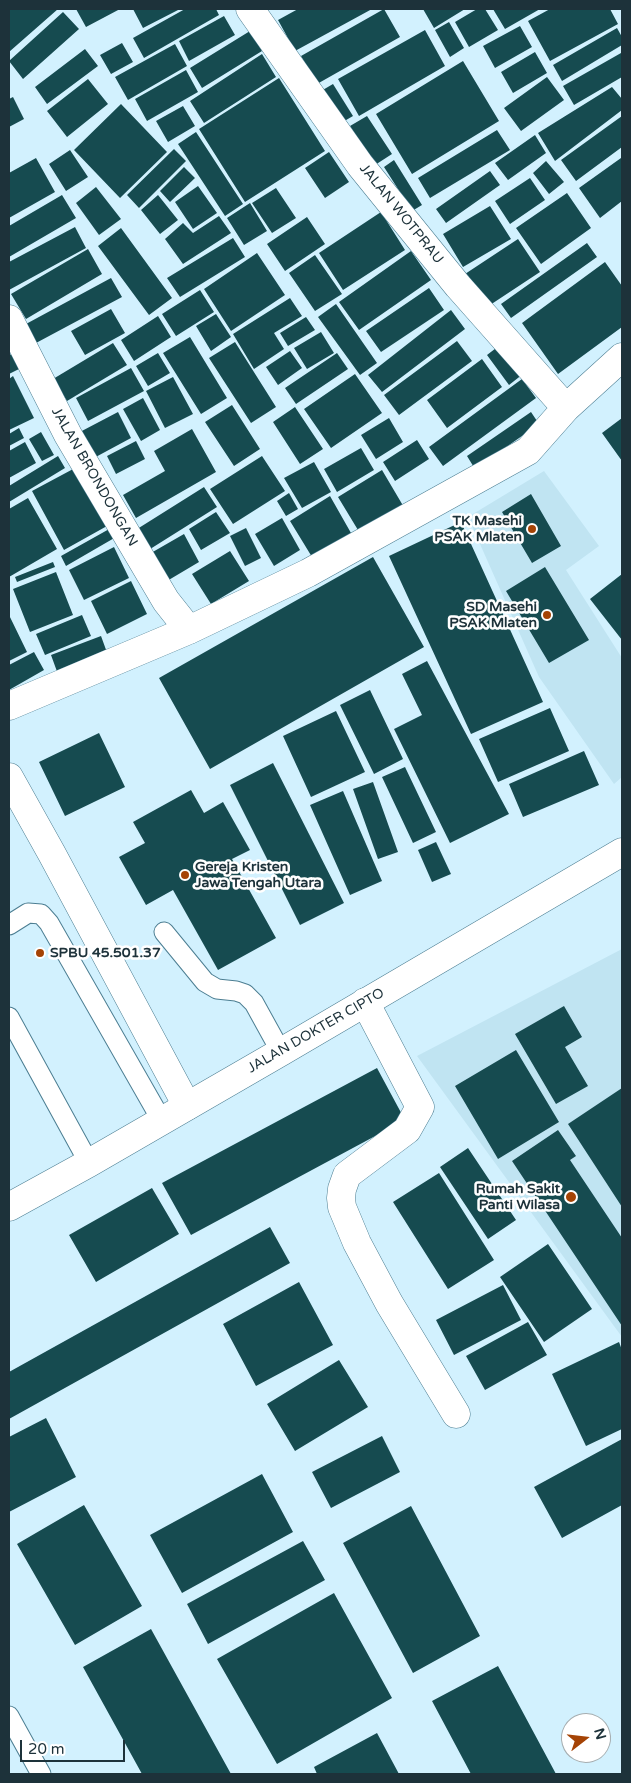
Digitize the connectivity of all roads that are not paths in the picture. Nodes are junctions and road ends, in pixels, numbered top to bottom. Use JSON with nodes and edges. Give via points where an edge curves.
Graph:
{"nodes":[{"id":1,"x":250,"y":9,"type":"edge"},
{"id":2,"x":9,"y":319,"type":"edge"},
{"id":3,"x":622,"y":357,"type":"edge"},
{"id":4,"x":566,"y":408,"type":"junction"},
{"id":5,"x":189,"y":630,"type":"junction"},
{"id":6,"x":9,"y":706,"type":"edge"},
{"id":7,"x":9,"y":777,"type":"edge"},
{"id":8,"x":622,"y":852,"type":"edge"},
{"id":9,"x":9,"y":925,"type":"edge"},
{"id":10,"x":164,"y":932,"type":"dead end"},
{"id":11,"x":365,"y":1002,"type":"junction"},
{"id":12,"x":9,"y":1017,"type":"edge"},
{"id":13,"x":281,"y":1052,"type":"junction"},
{"id":14,"x":187,"y":1106,"type":"junction"},
{"id":15,"x":162,"y":1121,"type":"junction"},
{"id":16,"x":89,"y":1163,"type":"junction"},
{"id":17,"x":9,"y":1207,"type":"edge"},
{"id":18,"x":456,"y":1414,"type":"dead end"},
{"id":19,"x":9,"y":1716,"type":"edge"},
{"id":20,"x":40,"y":1774,"type":"edge"}],
"edges":[{"from":1,"to":4,"type":"main road","name":"JALAN WOTPRAU","via":[[360,165],[458,286]]},
{"from":2,"to":5,"type":"main road","name":"JALAN BRONDONGAN","via":[[68,435],[166,601]]},
{"from":3,"to":4,"type":"main road"},
{"from":4,"to":5,"type":"main road","via":[[528,451],[308,574]]},
{"from":5,"to":6,"type":"main road"},
{"from":7,"to":14,"type":"main road"},
{"from":8,"to":11,"type":"main road","name":"JALAN DOKTER CIPTO"},
{"from":9,"to":15,"type":"lane","via":[[28,913],[41,914],[49,923]]},
{"from":10,"to":13,"type":"lane","via":[[205,982],[217,989],[236,990],[254,1003]]},
{"from":11,"to":13,"type":"main road","name":"JALAN DOKTER CIPTO"},
{"from":11,"to":18,"type":"main road","via":[[420,1107],[408,1130],[347,1175],[342,1189],[342,1207],[389,1303]]},
{"from":12,"to":16,"type":"lane"},
{"from":13,"to":14,"type":"main road","name":"JALAN DOKTER CIPTO"},
{"from":14,"to":15,"type":"main road","name":"JALAN DOKTER CIPTO"},
{"from":15,"to":16,"type":"main road","name":"JALAN DOKTER CIPTO"},
{"from":16,"to":17,"type":"main road","name":"JALAN DOKTER CIPTO"},
{"from":19,"to":20,"type":"lane"}]}
